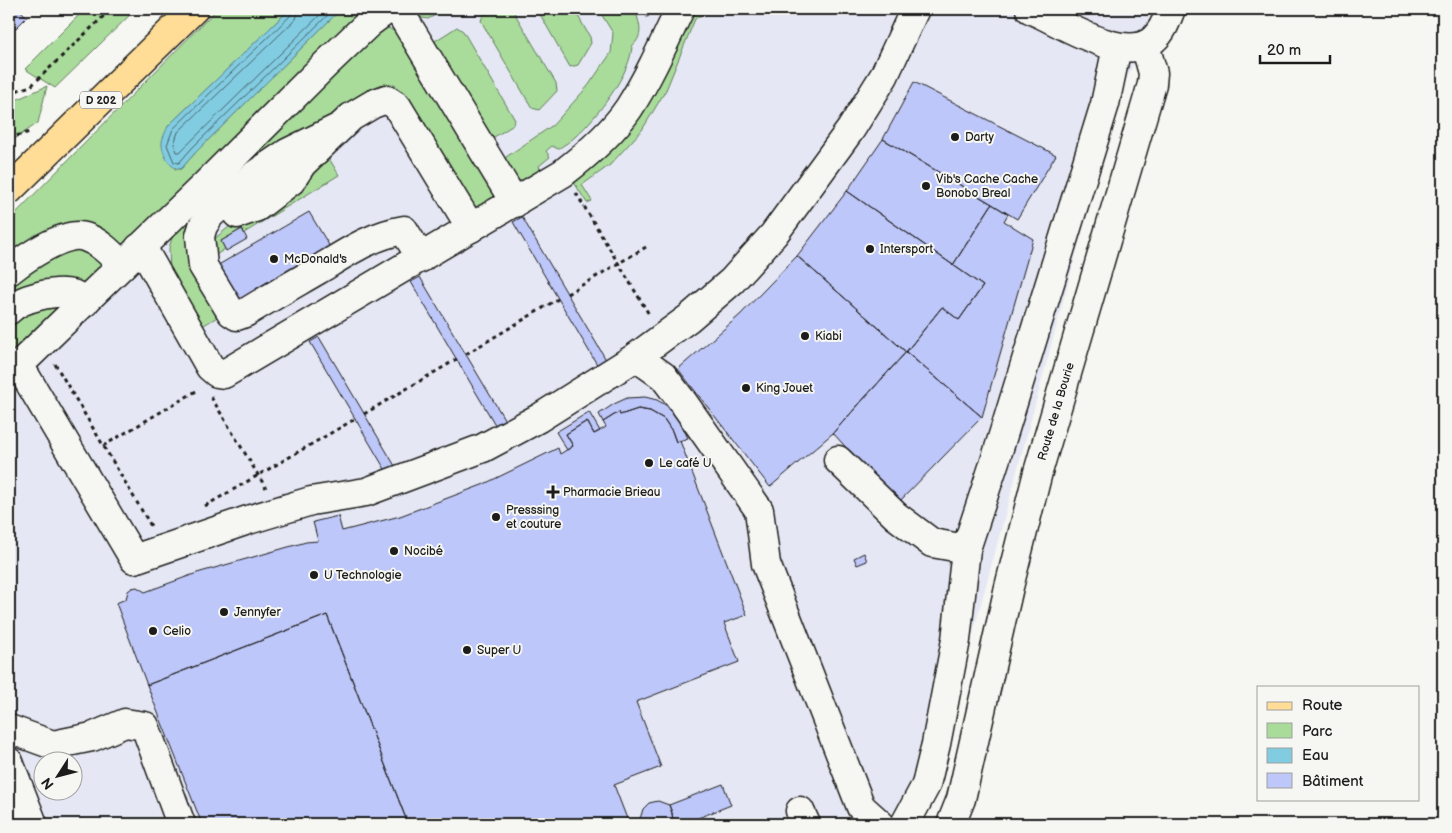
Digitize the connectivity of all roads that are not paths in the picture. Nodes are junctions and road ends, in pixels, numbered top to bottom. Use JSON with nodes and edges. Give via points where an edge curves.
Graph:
{"nodes":[{"id":1,"x":194,"y":9,"type":"edge"},
{"id":2,"x":388,"y":9,"type":"edge"},
{"id":3,"x":398,"y":9,"type":"edge"},
{"id":4,"x":660,"y":9,"type":"edge"},
{"id":5,"x":680,"y":9,"type":"edge"},
{"id":6,"x":915,"y":9,"type":"edge"},
{"id":7,"x":1030,"y":9,"type":"edge"},
{"id":8,"x":1171,"y":9,"type":"edge"},
{"id":9,"x":1145,"y":45,"type":"junction"},
{"id":10,"x":1117,"y":47,"type":"junction"},
{"id":11,"x":658,"y":56,"type":"junction"},
{"id":12,"x":340,"y":127,"type":"junction"},
{"id":13,"x":9,"y":190,"type":"edge"},
{"id":14,"x":514,"y":203,"type":"junction"},
{"id":15,"x":470,"y":228,"type":"junction"},
{"id":16,"x":201,"y":250,"type":"junction"},
{"id":17,"x":131,"y":257,"type":"junction"},
{"id":18,"x":421,"y":258,"type":"junction"},
{"id":19,"x":9,"y":270,"type":"edge"},
{"id":20,"x":85,"y":302,"type":"junction"},
{"id":21,"x":9,"y":310,"type":"edge"},
{"id":22,"x":636,"y":357,"type":"junction"},
{"id":23,"x":838,"y":460,"type":"dead end"},
{"id":24,"x":966,"y":549,"type":"junction"},
{"id":25,"x":9,"y":729,"type":"edge"},
{"id":26,"x":9,"y":762,"type":"edge"},
{"id":27,"x":33,"y":824,"type":"edge"},
{"id":28,"x":181,"y":824,"type":"edge"},
{"id":29,"x":880,"y":824,"type":"edge"},
{"id":30,"x":905,"y":824,"type":"edge"},
{"id":31,"x":951,"y":824,"type":"edge"}],
"edges":[{"from":1,"to":13,"type":"main road","number":"D 202"},
{"from":2,"to":17,"type":"street","via":[[368,23]]},
{"from":3,"to":14,"type":"street"},
{"from":4,"to":11,"type":"street"},
{"from":5,"to":11,"type":"street"},
{"from":6,"to":22,"type":"street","via":[[884,76],[851,129],[774,234],[732,281]]},
{"from":7,"to":10,"type":"street"},
{"from":8,"to":9,"type":"street","via":[[1162,29],[1154,40]]},
{"from":9,"to":10,"type":"street"},
{"from":9,"to":31,"type":"street","name":"Route de la Bourie","via":[[1153,73],[1152,84],[1038,472],[961,799]]},
{"from":10,"to":24,"type":"street","via":[[1105,104]]},
{"from":11,"to":14,"type":"street","via":[[628,110],[591,151],[563,173]]},
{"from":12,"to":15,"type":"street","via":[[351,117],[386,99],[397,106]]},
{"from":12,"to":16,"type":"street","via":[[302,164],[291,181],[258,207],[237,214],[209,238]]},
{"from":12,"to":16,"type":"street","via":[[287,153],[230,196],[203,226]]},
{"from":14,"to":15,"type":"street"},
{"from":15,"to":18,"type":"street"},
{"from":16,"to":18,"type":"street","via":[[203,266],[231,312],[237,316],[375,237],[404,230]]},
{"from":17,"to":18,"type":"street","via":[[147,256],[210,367],[224,374]]},
{"from":17,"to":19,"type":"street","via":[[83,236],[41,248]]},
{"from":17,"to":20,"type":"street"},
{"from":20,"to":21,"type":"street","via":[[70,293],[33,297]]},
{"from":20,"to":22,"type":"street","via":[[19,366],[134,559],[311,500],[366,492],[483,448],[539,418]]},
{"from":22,"to":29,"type":"street","via":[[663,376],[759,510],[766,564],[861,807]]},
{"from":23,"to":24,"type":"street","via":[[896,516],[932,544]]},
{"from":24,"to":30,"type":"street","via":[[956,640],[936,744],[926,785]]},
{"from":25,"to":28,"type":"street","via":[[53,745],[92,737],[125,723],[145,726]]},
{"from":26,"to":27,"type":"street"}]}
